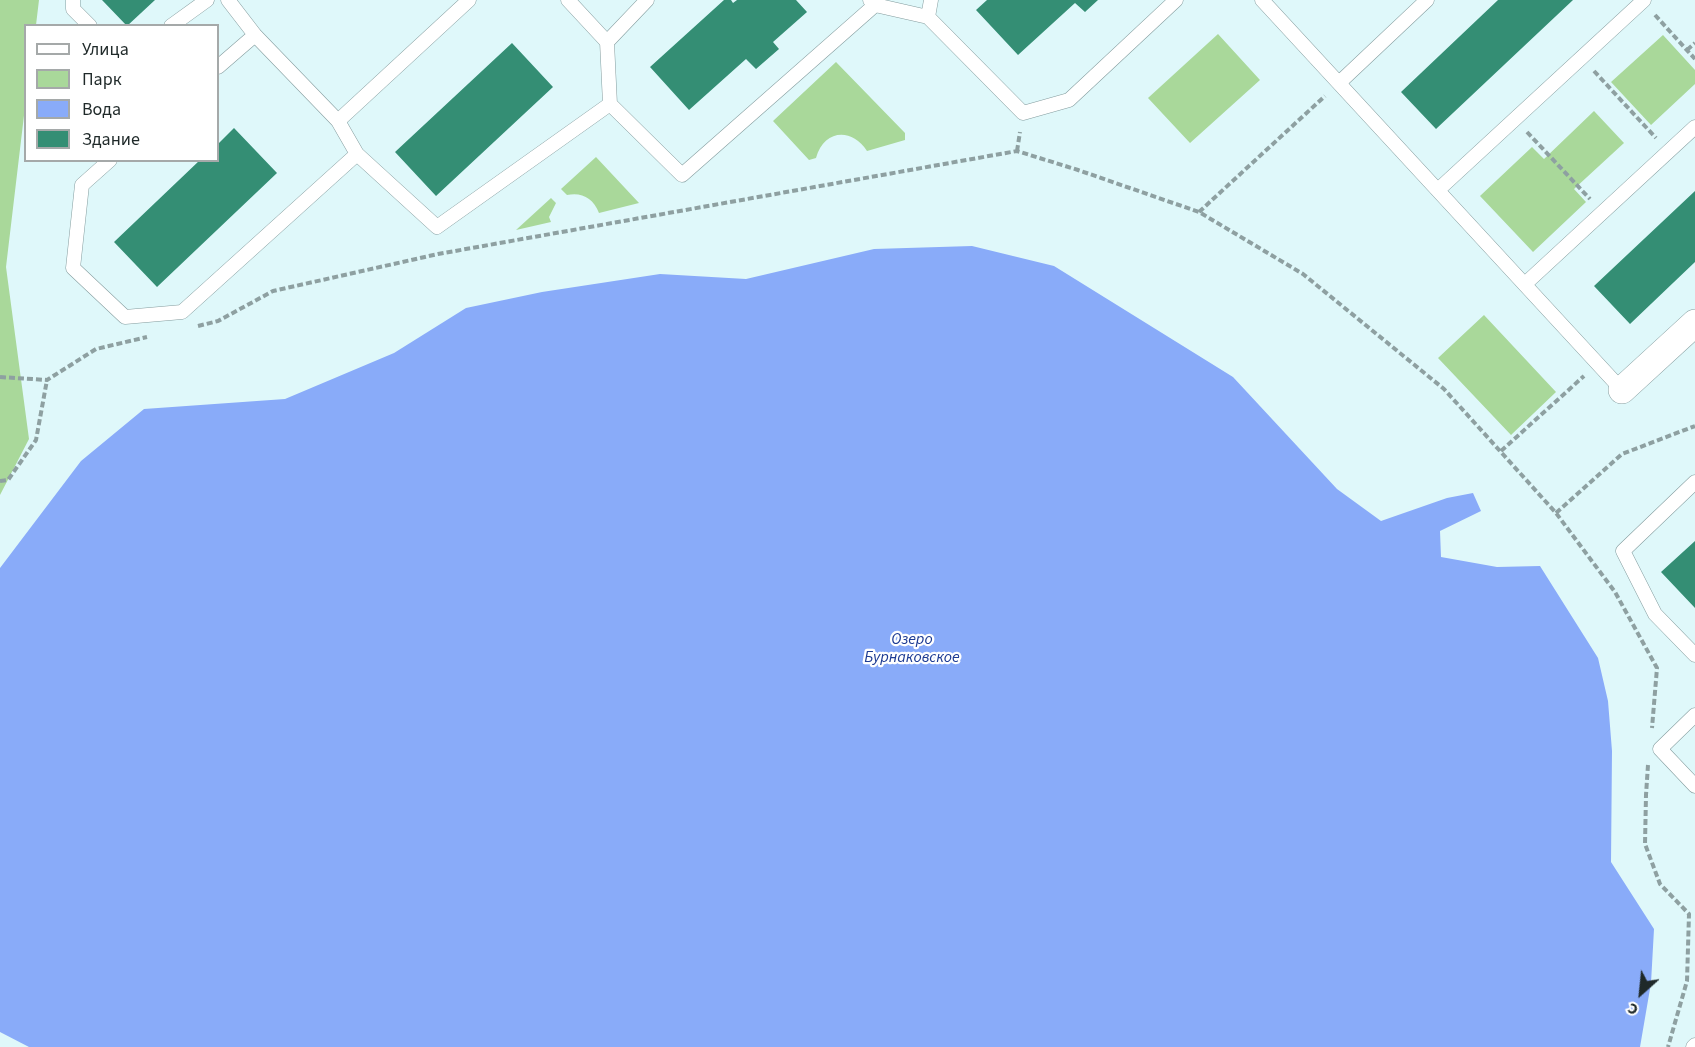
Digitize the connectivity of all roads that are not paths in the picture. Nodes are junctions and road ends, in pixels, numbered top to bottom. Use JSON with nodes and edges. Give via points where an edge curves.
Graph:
{"nodes":[{"id":1,"x":73,"y":0,"type":"edge"},
{"id":2,"x":207,"y":0,"type":"edge"},
{"id":3,"x":228,"y":0,"type":"edge"},
{"id":4,"x":470,"y":0,"type":"edge"},
{"id":5,"x":568,"y":0,"type":"edge"},
{"id":6,"x":647,"y":0,"type":"edge"},
{"id":7,"x":931,"y":0,"type":"edge"},
{"id":8,"x":1176,"y":0,"type":"edge"},
{"id":9,"x":1262,"y":0,"type":"edge"},
{"id":10,"x":1427,"y":0,"type":"edge"},
{"id":11,"x":1643,"y":1,"type":"edge"},
{"id":12,"x":872,"y":3,"type":"edge"},
{"id":13,"x":928,"y":17,"type":"junction"},
{"id":14,"x":88,"y":24,"type":"edge"},
{"id":15,"x":174,"y":24,"type":"edge"},
{"id":16,"x":255,"y":35,"type":"junction"},
{"id":17,"x":607,"y":42,"type":"junction"},
{"id":18,"x":219,"y":66,"type":"edge"},
{"id":19,"x":1339,"y":83,"type":"junction"},
{"id":20,"x":610,"y":104,"type":"junction"},
{"id":21,"x":338,"y":121,"type":"junction"},
{"id":22,"x":1695,"y":127,"type":"edge"},
{"id":23,"x":357,"y":154,"type":"junction"},
{"id":24,"x":108,"y":162,"type":"edge"},
{"id":25,"x":1438,"y":190,"type":"junction"},
{"id":26,"x":1525,"y":284,"type":"junction"},
{"id":27,"x":1695,"y":323,"type":"edge"},
{"id":28,"x":1622,"y":390,"type":"joint"},
{"id":29,"x":1695,"y":482,"type":"edge"},
{"id":30,"x":1695,"y":656,"type":"edge"},
{"id":31,"x":1695,"y":715,"type":"edge"},
{"id":32,"x":1695,"y":786,"type":"edge"}],
"edges":[{"from":1,"to":14,"type":"lane","via":[[73,9]]},
{"from":2,"to":15,"type":"lane"},
{"from":3,"to":16,"type":"lane"},
{"from":4,"to":21,"type":"lane"},
{"from":5,"to":17,"type":"lane"},
{"from":6,"to":17,"type":"lane"},
{"from":7,"to":13,"type":"lane"},
{"from":8,"to":13,"type":"lane","via":[[1069,100],[1023,113]]},
{"from":9,"to":19,"type":"lane"},
{"from":10,"to":19,"type":"lane"},
{"from":11,"to":25,"type":"lane"},
{"from":12,"to":13,"type":"lane"},
{"from":12,"to":20,"type":"lane","via":[[682,175]]},
{"from":16,"to":18,"type":"lane"},
{"from":16,"to":21,"type":"lane"},
{"from":17,"to":20,"type":"lane"},
{"from":19,"to":25,"type":"lane"},
{"from":20,"to":23,"type":"lane","via":[[437,227]]},
{"from":21,"to":23,"type":"lane"},
{"from":22,"to":26,"type":"lane"},
{"from":23,"to":24,"type":"lane","via":[[182,312],[125,317],[73,268],[82,185]]},
{"from":25,"to":26,"type":"lane"},
{"from":26,"to":28,"type":"lane"},
{"from":27,"to":28,"type":"street"},
{"from":29,"to":30,"type":"lane","via":[[1623,551],[1655,614]]},
{"from":31,"to":32,"type":"lane","via":[[1660,749]]}]}
